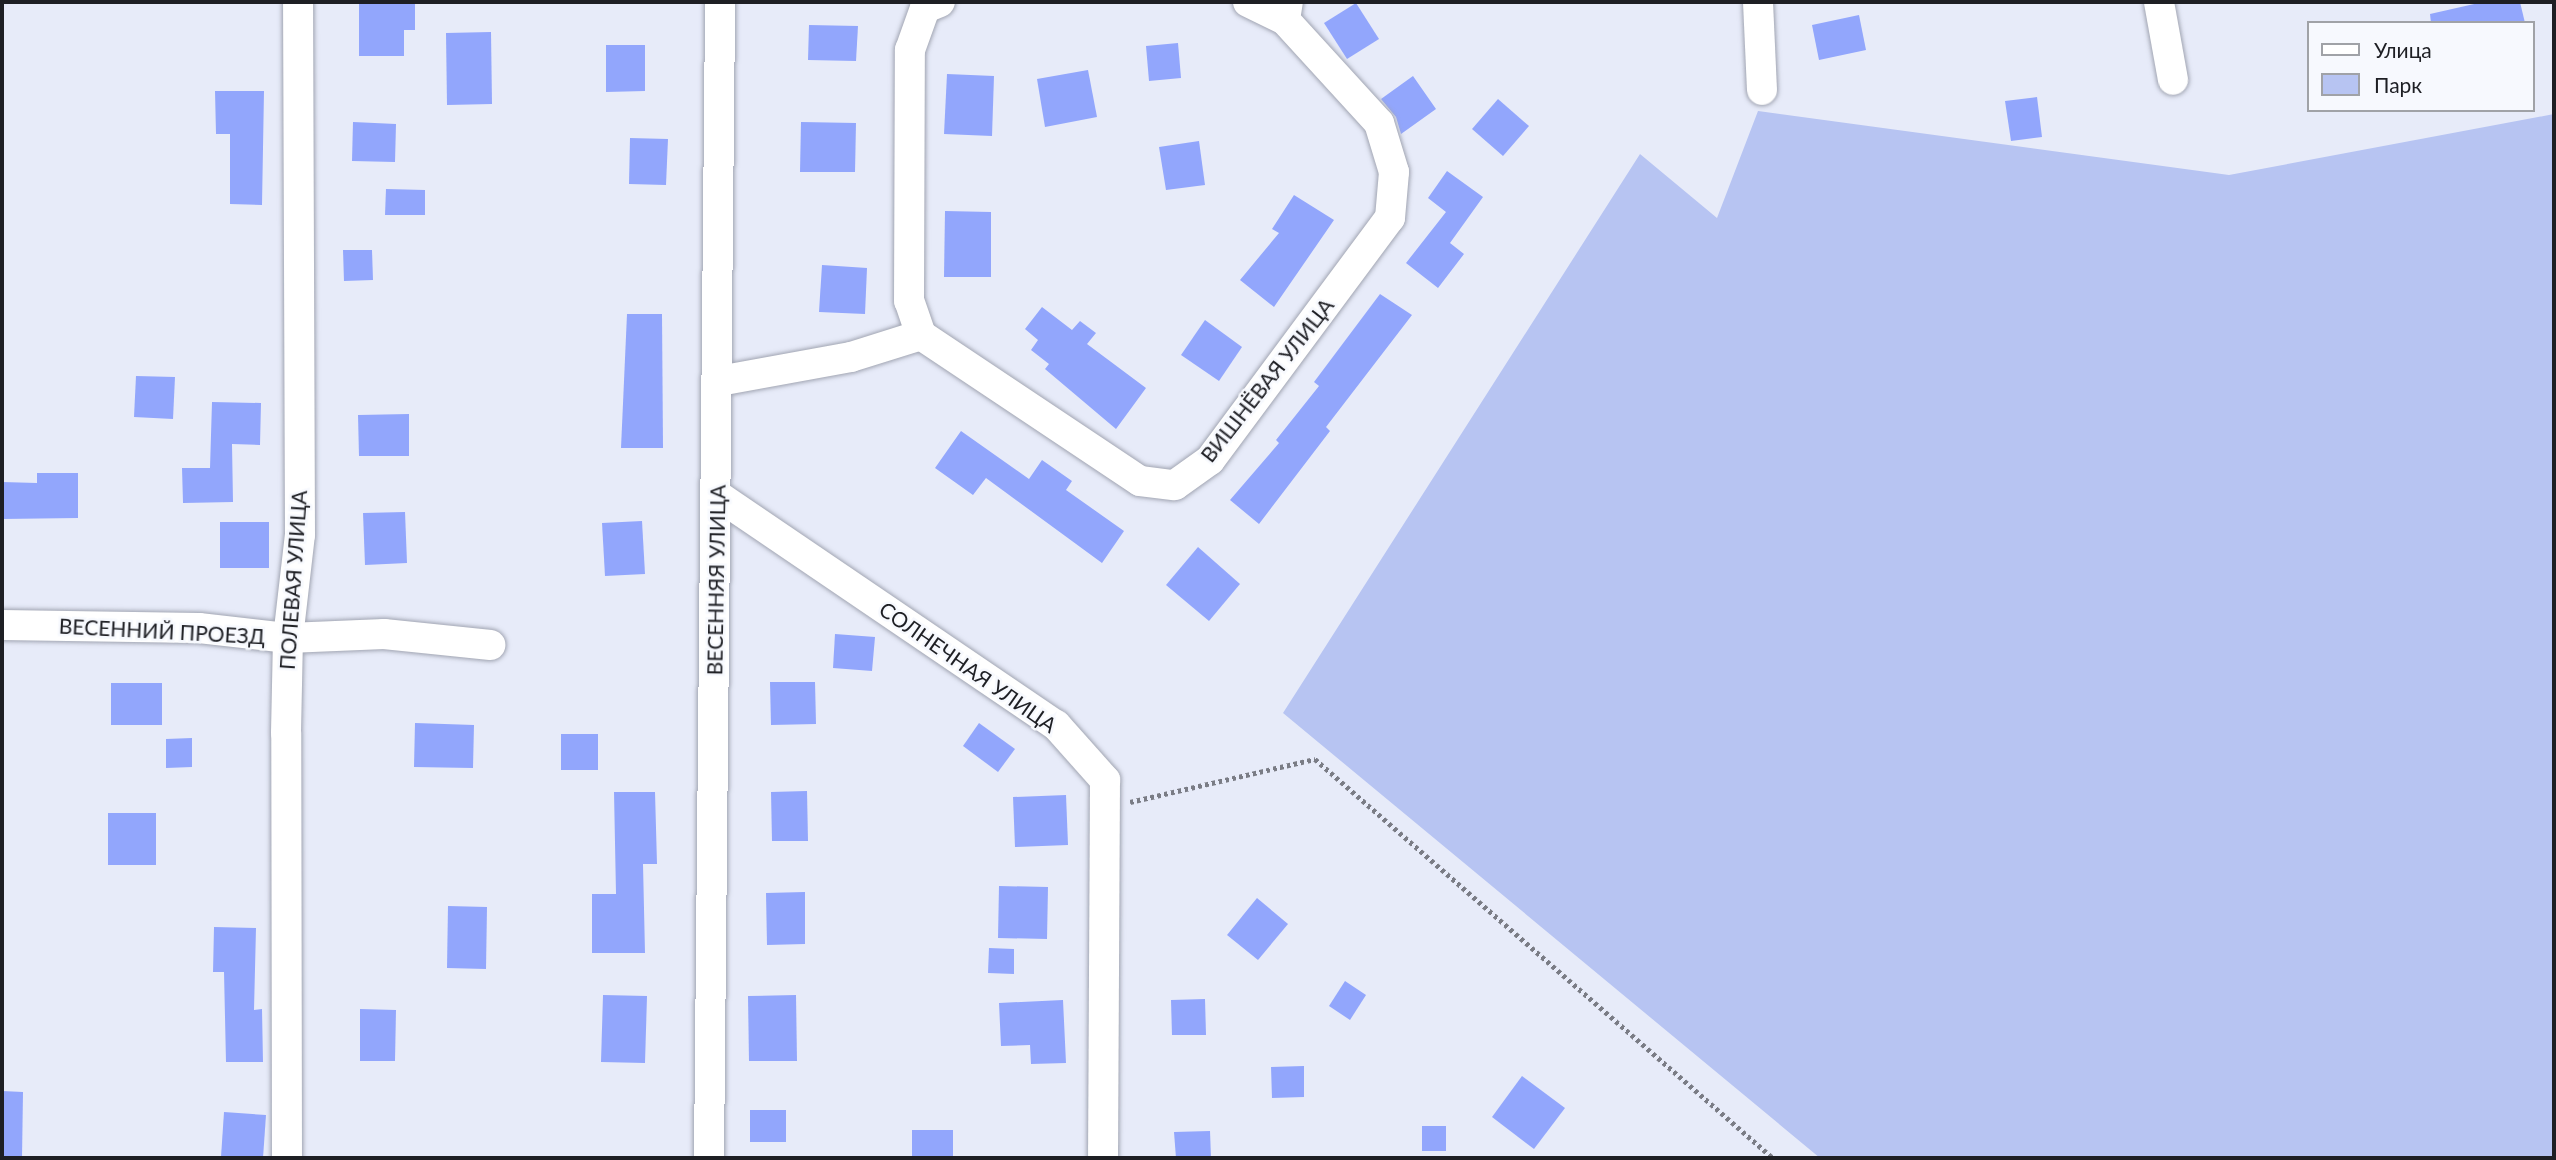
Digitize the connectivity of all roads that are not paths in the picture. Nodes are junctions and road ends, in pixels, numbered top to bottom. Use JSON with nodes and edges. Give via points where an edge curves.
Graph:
{"nodes":[{"id":1,"x":298,"y":2,"type":"edge"},
{"id":2,"x":720,"y":2,"type":"edge"},
{"id":3,"x":940,"y":2,"type":"edge"},
{"id":4,"x":1248,"y":2,"type":"edge"},
{"id":5,"x":1758,"y":2,"type":"edge"},
{"id":6,"x":2159,"y":2,"type":"edge"},
{"id":7,"x":1287,"y":11,"type":"edge"},
{"id":8,"x":2173,"y":80,"type":"dead end"},
{"id":9,"x":1762,"y":90,"type":"dead end"},
{"id":10,"x":921,"y":335,"type":"junction"},
{"id":11,"x":719,"y":382,"type":"junction"},
{"id":12,"x":717,"y":495,"type":"junction"},
{"id":13,"x":2,"y":625,"type":"edge"},
{"id":14,"x":288,"y":638,"type":"junction"},
{"id":15,"x":490,"y":645,"type":"dead end"},
{"id":16,"x":287,"y":1158,"type":"edge"},
{"id":17,"x":709,"y":1158,"type":"edge"},
{"id":18,"x":1103,"y":1158,"type":"edge"}],
"edges":[{"from":1,"to":14,"type":"street","name":"ПОЛЕВАЯ УЛИЦА","via":[[300,535]]},
{"from":2,"to":11,"type":"street","name":"ВЕСЕННЯЯ УЛИЦА"},
{"from":3,"to":10,"type":"street","via":[[925,8],[910,50],[909,301]]},
{"from":4,"to":7,"type":"street"},
{"from":5,"to":9,"type":"street"},
{"from":6,"to":8,"type":"street"},
{"from":7,"to":10,"type":"street","name":"ВИШНЁВАЯ УЛИЦА","via":[[1379,123],[1394,172],[1390,218],[1210,460],[1175,485],[1140,481]]},
{"from":10,"to":11,"type":"street","via":[[851,357]]},
{"from":11,"to":12,"type":"street","name":"ВЕСЕННЯЯ УЛИЦА"},
{"from":12,"to":17,"type":"street","name":"ВЕСЕННЯЯ УЛИЦА"},
{"from":12,"to":18,"type":"street","name":"СОЛНЕЧНАЯ УЛИЦА","via":[[1056,725],[1105,780]]},
{"from":13,"to":14,"type":"street","name":"ВЕСЕННИЙ ПРОЕЗД","via":[[199,628]]},
{"from":14,"to":15,"type":"street","name":"ВЕСЕННИЙ ПРОЕЗД","via":[[384,634]]},
{"from":14,"to":16,"type":"street","name":"ПОЛЕВАЯ УЛИЦА"}]}
